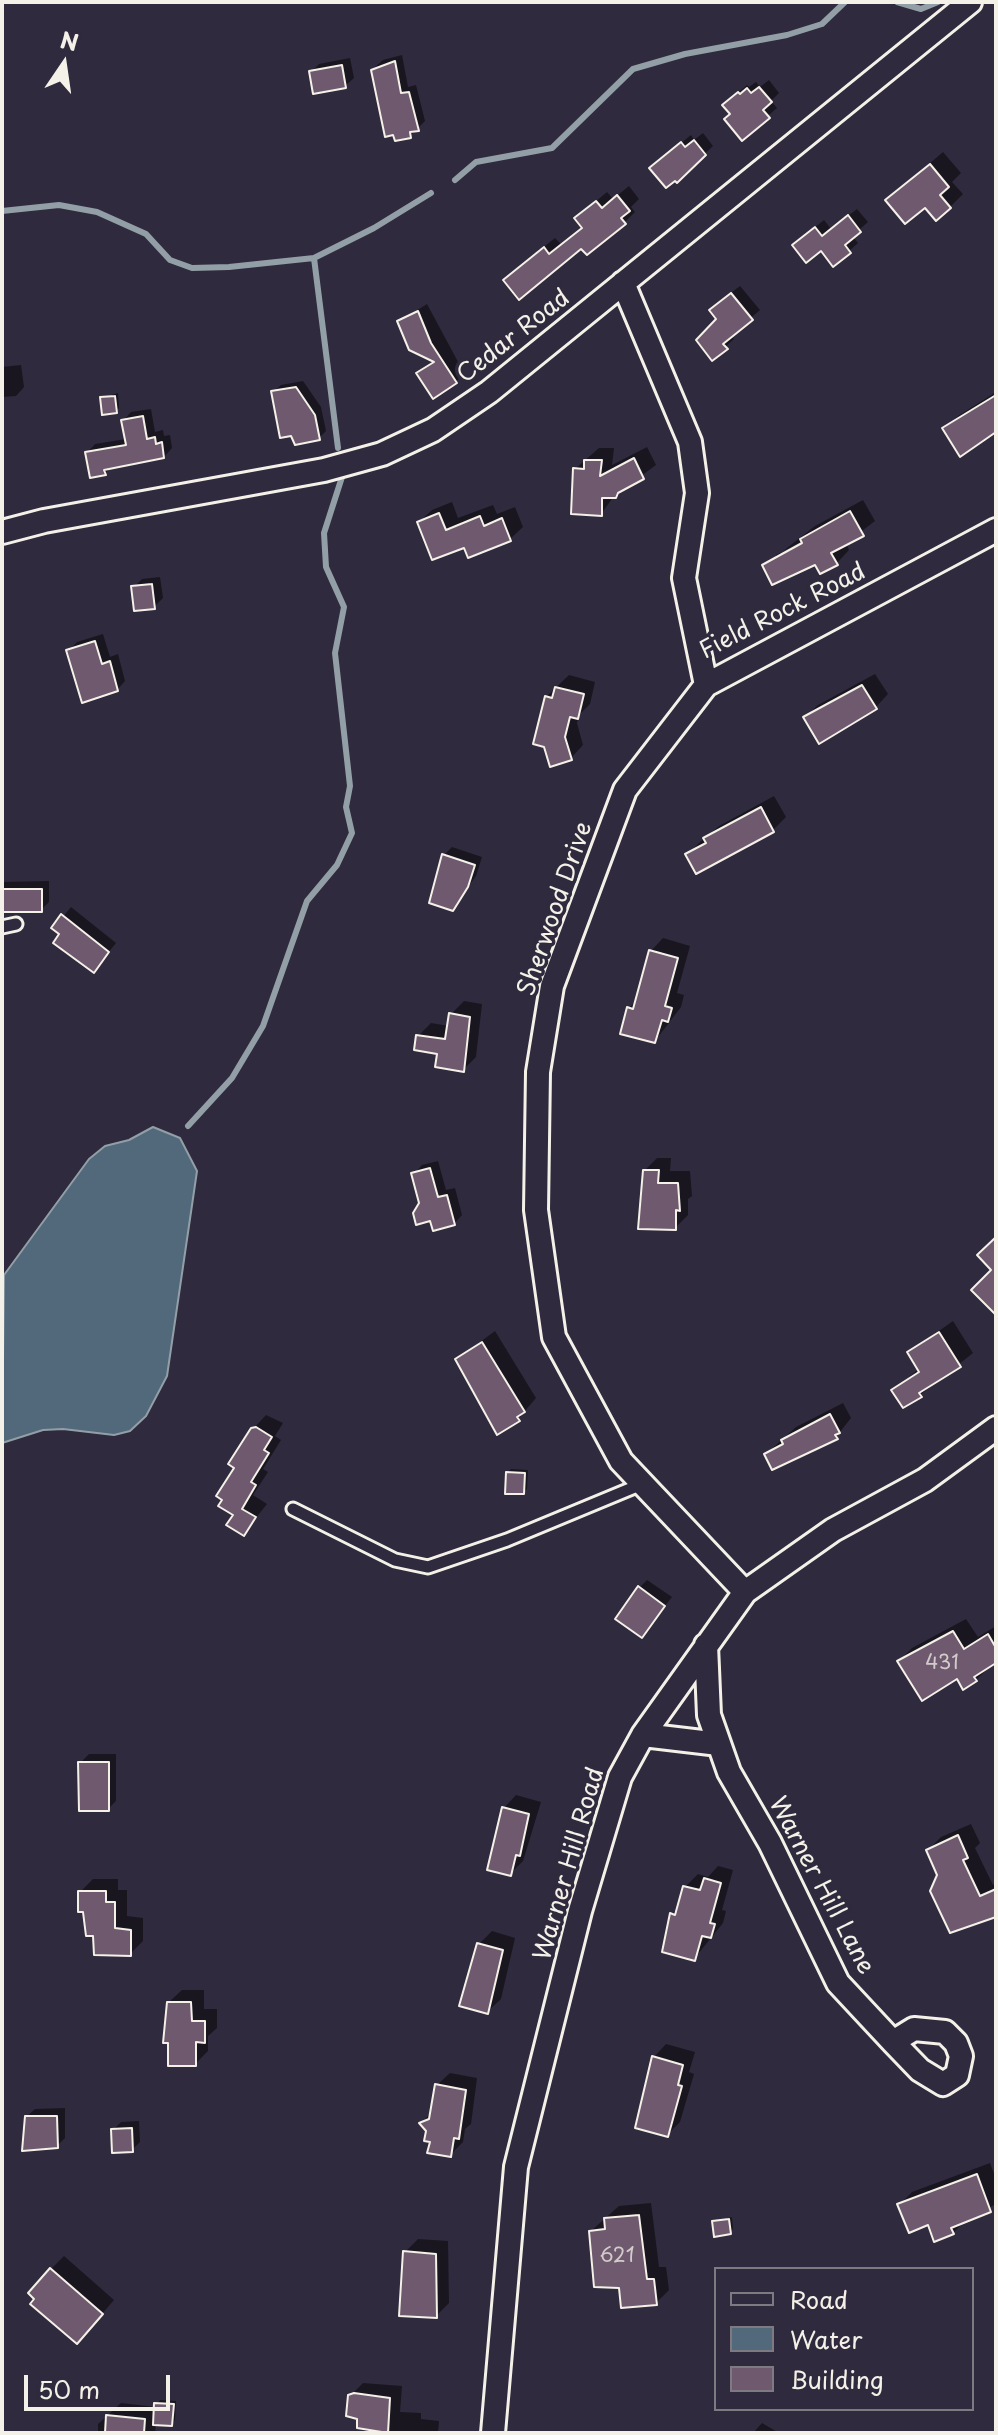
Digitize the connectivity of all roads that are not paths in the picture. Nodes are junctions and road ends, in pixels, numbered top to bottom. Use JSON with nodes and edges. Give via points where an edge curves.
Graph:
{"nodes":[{"id":1,"x":970,"y":2,"type":"edge"},
{"id":2,"x":623,"y":283,"type":"junction"},
{"id":3,"x":996,"y":530,"type":"edge"},
{"id":4,"x":2,"y":532,"type":"edge"},
{"id":5,"x":706,"y":685,"type":"junction"},
{"id":6,"x":16,"y":924,"type":"dead end"},
{"id":7,"x":2,"y":927,"type":"edge"},
{"id":8,"x":996,"y":1428,"type":"edge"},
{"id":9,"x":642,"y":1484,"type":"junction"},
{"id":10,"x":293,"y":1509,"type":"dead end"},
{"id":11,"x":745,"y":1592,"type":"junction"},
{"id":12,"x":706,"y":1645,"type":"junction"},
{"id":13,"x":643,"y":1735,"type":"junction"},
{"id":14,"x":719,"y":1744,"type":"junction"},
{"id":15,"x":893,"y":2042,"type":"dead end"},
{"id":16,"x":493,"y":2433,"type":"edge"}],
"edges":[{"from":1,"to":2,"type":"street","name":"Cedar Road"},
{"from":2,"to":4,"type":"street","name":"Cedar Road","via":[[489,392],[407,444],[266,483]]},
{"from":2,"to":5,"type":"street","name":"Field Rock Road","via":[[690,442],[697,493],[684,578]]},
{"from":3,"to":5,"type":"street","name":"Field Rock Road"},
{"from":5,"to":9,"type":"street","name":"Sherwood Drive","via":[[625,790],[552,986],[538,1072],[536,1210],[554,1337],[621,1461]]},
{"from":6,"to":7,"type":"lane"},
{"from":8,"to":11,"type":"street","name":"Warner Hill Road","via":[[925,1480],[833,1530]]},
{"from":9,"to":10,"type":"lane","via":[[428,1567],[395,1560]]},
{"from":9,"to":11,"type":"street","name":"Sherwood Drive"},
{"from":11,"to":12,"type":"street","name":"Warner Hill Road"},
{"from":12,"to":13,"type":"street","name":"Warner Hill Road"},
{"from":12,"to":14,"type":"street","name":"Warner Hill Lane","via":[[709,1715]]},
{"from":13,"to":14,"type":"street"},
{"from":13,"to":16,"type":"street","name":"Warner Hill Road","via":[[614,1795],[516,2167]]},
{"from":14,"to":15,"type":"street","name":"Warner Hill Lane","via":[[838,1983]]}]}
